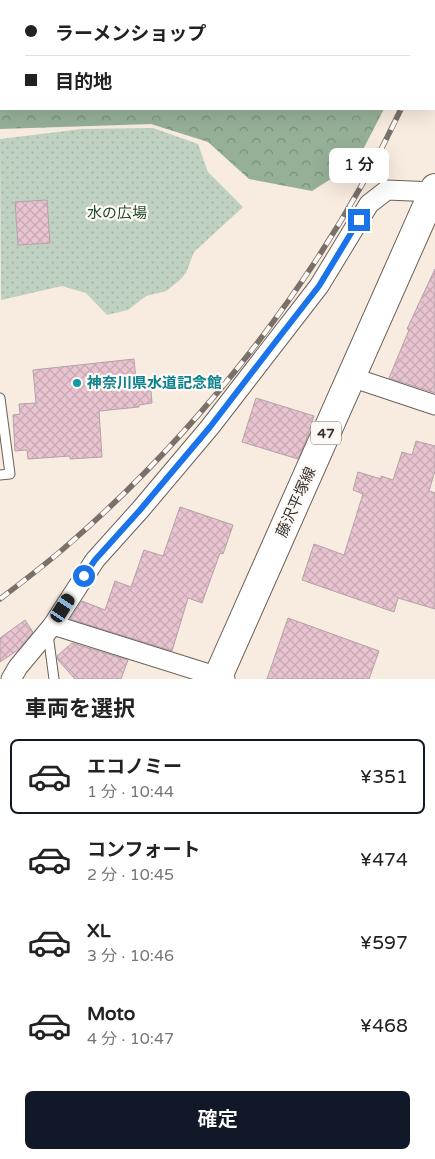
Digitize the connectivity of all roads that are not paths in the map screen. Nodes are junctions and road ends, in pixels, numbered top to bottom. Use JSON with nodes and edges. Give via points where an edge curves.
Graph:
{"nodes":[{"id":1,"x":434,"y":191,"type":"edge"},
{"id":2,"x":351,"y":377,"type":"junction"},
{"id":3,"x":0,"y":398,"type":"edge"},
{"id":4,"x":435,"y":405,"type":"edge"},
{"id":5,"x":0,"y":475,"type":"edge"},
{"id":6,"x":50,"y":628,"type":"junction"},
{"id":7,"x":220,"y":678,"type":"edge"},
{"id":8,"x":11,"y":679,"type":"edge"},
{"id":9,"x":54,"y":679,"type":"edge"}],
"edges":[{"from":1,"to":2,"type":"main road","name":"藤沢平塚線","number":"47"},
{"from":1,"to":6,"type":"street","via":[[387,190],[369,204],[319,286],[210,427],[95,560]]},
{"from":2,"to":4,"type":"street"},
{"from":2,"to":7,"type":"main road","name":"藤沢平塚線","number":"47"},
{"from":3,"to":5,"type":"lane","via":[[10,474]]},
{"from":6,"to":7,"type":"street"},
{"from":6,"to":8,"type":"street"},
{"from":6,"to":9,"type":"lane"}]}
